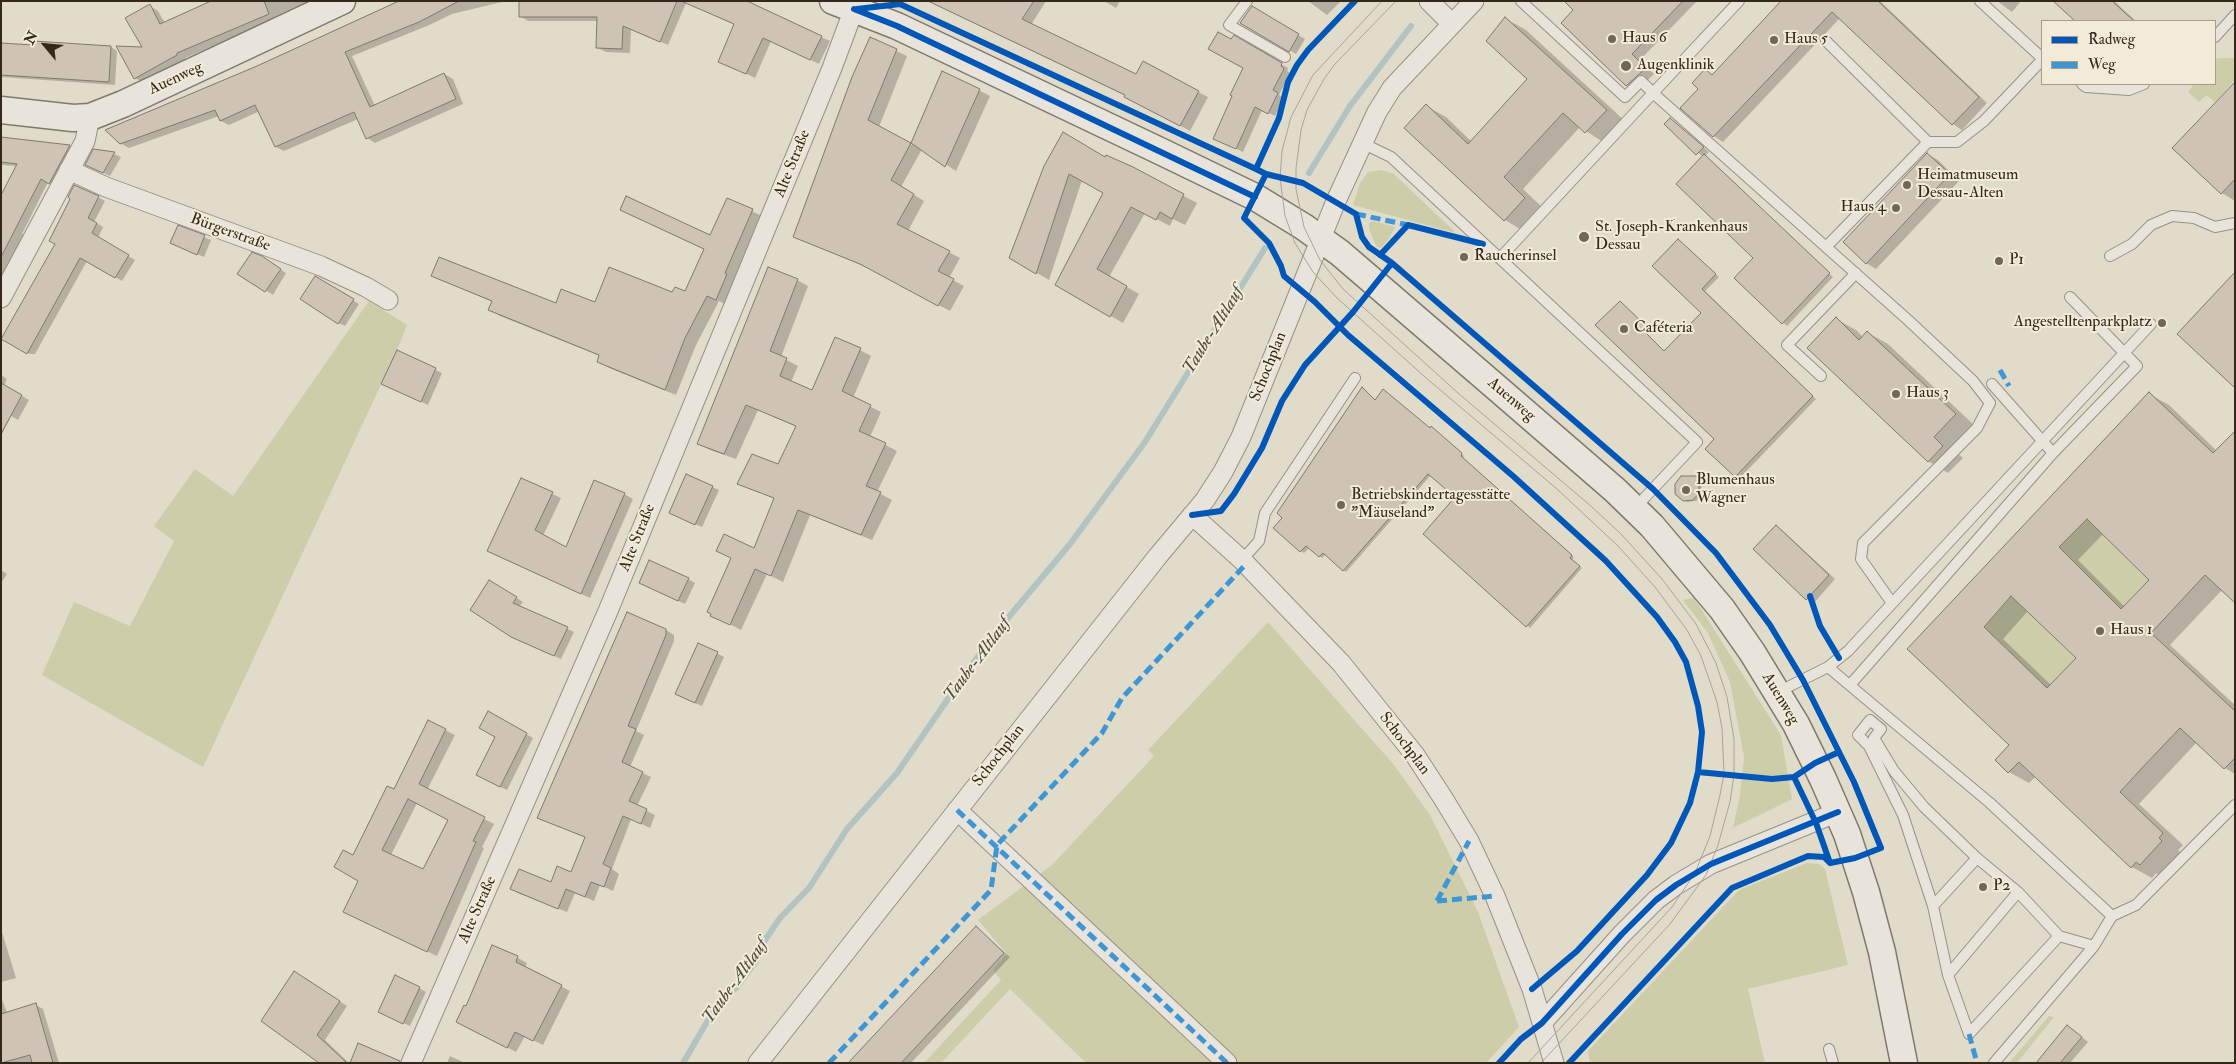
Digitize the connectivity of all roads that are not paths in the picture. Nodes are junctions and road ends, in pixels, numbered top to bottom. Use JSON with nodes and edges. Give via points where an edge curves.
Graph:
{"nodes":[{"id":1,"x":342,"y":1,"type":"edge"},
{"id":2,"x":1247,"y":1,"type":"edge"},
{"id":3,"x":1429,"y":1,"type":"edge"},
{"id":4,"x":1474,"y":1,"type":"edge"},
{"id":5,"x":1521,"y":1,"type":"edge"},
{"id":6,"x":1739,"y":1,"type":"edge"},
{"id":7,"x":1980,"y":1,"type":"edge"},
{"id":8,"x":844,"y":5,"type":"edge"},
{"id":9,"x":2235,"y":15,"type":"edge"},
{"id":10,"x":1452,"y":24,"type":"junction"},
{"id":11,"x":2216,"y":36,"type":"edge"},
{"id":12,"x":1826,"y":41,"type":"dead end"},
{"id":13,"x":1285,"y":57,"type":"dead end"},
{"id":14,"x":2041,"y":58,"type":"edge"},
{"id":15,"x":2041,"y":60,"type":"edge"},
{"id":16,"x":2083,"y":85,"type":"edge"},
{"id":17,"x":2142,"y":85,"type":"edge"},
{"id":18,"x":1653,"y":93,"type":"junction"},
{"id":19,"x":1,"y":110,"type":"edge"},
{"id":20,"x":90,"y":116,"type":"junction"},
{"id":21,"x":1362,"y":142,"type":"junction"},
{"id":22,"x":1928,"y":142,"type":"junction"},
{"id":23,"x":69,"y":170,"type":"junction"},
{"id":24,"x":2235,"y":223,"type":"edge"},
{"id":25,"x":1321,"y":239,"type":"junction"},
{"id":26,"x":1827,"y":246,"type":"junction"},
{"id":27,"x":2110,"y":256,"type":"dead end"},
{"id":28,"x":1500,"y":258,"type":"junction"},
{"id":29,"x":1856,"y":273,"type":"junction"},
{"id":30,"x":2070,"y":297,"type":"dead end"},
{"id":31,"x":1,"y":298,"type":"edge"},
{"id":32,"x":388,"y":300,"type":"dead end"},
{"id":33,"x":2151,"y":324,"type":"dead end"},
{"id":34,"x":1821,"y":376,"type":"dead end"},
{"id":35,"x":1355,"y":378,"type":"dead end"},
{"id":36,"x":1992,"y":384,"type":"dead end"},
{"id":37,"x":2053,"y":454,"type":"junction"},
{"id":38,"x":1634,"y":508,"type":"junction"},
{"id":39,"x":1192,"y":516,"type":"junction"},
{"id":40,"x":1242,"y":560,"type":"junction"},
{"id":41,"x":1892,"y":603,"type":"junction"},
{"id":42,"x":1828,"y":667,"type":"junction"},
{"id":43,"x":1850,"y":685,"type":"junction"},
{"id":44,"x":1778,"y":692,"type":"junction"},
{"id":45,"x":2235,"y":805,"type":"edge"},
{"id":46,"x":957,"y":810,"type":"junction"},
{"id":47,"x":1838,"y":812,"type":"junction"},
{"id":48,"x":1977,"y":858,"type":"junction"},
{"id":49,"x":2018,"y":892,"type":"junction"},
{"id":50,"x":1933,"y":906,"type":"junction"},
{"id":51,"x":2112,"y":916,"type":"junction"},
{"id":52,"x":2059,"y":936,"type":"junction"},
{"id":53,"x":2094,"y":946,"type":"junction"},
{"id":54,"x":1948,"y":976,"type":"junction"},
{"id":55,"x":1542,"y":1023,"type":"junction"},
{"id":56,"x":1829,"y":1049,"type":"dead end"},
{"id":57,"x":411,"y":1063,"type":"edge"},
{"id":58,"x":758,"y":1063,"type":"edge"},
{"id":59,"x":1227,"y":1063,"type":"edge"},
{"id":60,"x":1554,"y":1063,"type":"edge"},
{"id":61,"x":1833,"y":1063,"type":"edge"},
{"id":62,"x":1904,"y":1063,"type":"edge"},
{"id":63,"x":1994,"y":1063,"type":"edge"}],
"edges":[{"from":1,"to":20,"type":"main road","name":"Auenweg","via":[[123,104]]},
{"from":2,"to":13,"type":"lane","via":[[1229,25]]},
{"from":3,"to":10,"type":"street"},
{"from":4,"to":10,"type":"street","name":"Schochplan"},
{"from":5,"to":18,"type":"lane","via":[[1625,97],[1641,81]]},
{"from":6,"to":18,"type":"lane"},
{"from":7,"to":14,"type":"lane"},
{"from":8,"to":25,"type":"main road","name":"Auenweg","via":[[897,26],[1232,186]]},
{"from":8,"to":57,"type":"street","name":"Alte Straße","via":[[828,77],[608,611]]},
{"from":9,"to":11,"type":"lane"},
{"from":10,"to":21,"type":"street","name":"Schochplan","via":[[1392,88]]},
{"from":12,"to":22,"type":"lane"},
{"from":15,"to":22,"type":"lane","via":[[1984,121],[1957,142]]},
{"from":16,"to":17,"type":"lane","via":[[2130,90]]},
{"from":18,"to":26,"type":"lane"},
{"from":18,"to":28,"type":"lane"},
{"from":19,"to":20,"type":"main road","name":"Auenweg","via":[[73,118]]},
{"from":20,"to":23,"type":"street","via":[[85,140]]},
{"from":21,"to":25,"type":"street","name":"Schochplan"},
{"from":21,"to":28,"type":"lane","via":[[1390,157]]},
{"from":22,"to":26,"type":"lane"},
{"from":23,"to":31,"type":"street"},
{"from":23,"to":32,"type":"street","name":"Bürgerstraße","via":[[106,187],[321,266]]},
{"from":24,"to":27,"type":"lane","via":[[2215,227],[2194,218],[2172,216],[2151,225],[2132,244]]},
{"from":25,"to":38,"type":"main road","name":"Auenweg"},
{"from":25,"to":39,"type":"street","name":"Schochplan","via":[[1241,437],[1223,472]]},
{"from":26,"to":29,"type":"lane"},
{"from":28,"to":38,"type":"lane","via":[[1697,442]]},
{"from":29,"to":34,"type":"lane","via":[[1787,345]]},
{"from":29,"to":41,"type":"lane","via":[[1973,381],[1990,403],[1977,428],[1863,543],[1861,559]]},
{"from":30,"to":37,"type":"lane","via":[[2137,366]]},
{"from":33,"to":41,"type":"lane"},
{"from":35,"to":40,"type":"lane","via":[[1265,512],[1259,541]]},
{"from":36,"to":37,"type":"lane"},
{"from":37,"to":43,"type":"lane"},
{"from":38,"to":44,"type":"main road","name":"Auenweg","via":[[1722,609]]},
{"from":39,"to":40,"type":"street","name":"Schochplan"},
{"from":39,"to":46,"type":"street","name":"Schochplan"},
{"from":40,"to":55,"type":"street","name":"Schochplan","via":[[1342,663],[1415,755],[1443,798],[1469,841],[1495,896]]},
{"from":41,"to":42,"type":"lane","via":[[1848,651]]},
{"from":42,"to":43,"type":"lane"},
{"from":42,"to":44,"type":"lane"},
{"from":43,"to":51,"type":"lane","via":[[1990,803]]},
{"from":44,"to":47,"type":"main road","name":"Auenweg"},
{"from":45,"to":51,"type":"lane","via":[[2136,905]]},
{"from":46,"to":58,"type":"street","name":"Schochplan"},
{"from":46,"to":59,"type":"street"},
{"from":47,"to":55,"type":"street","via":[[1711,864],[1676,885],[1622,934]]},
{"from":47,"to":62,"type":"main road","name":"Auenweg","via":[[1866,892],[1882,952]]},
{"from":48,"to":49,"type":"lane"},
{"from":48,"to":50,"type":"lane"},
{"from":48,"to":50,"type":"lane","via":[[1924,807],[1894,771],[1874,738],[1881,729],[1870,720],[1858,736],[1868,746],[1903,815]]},
{"from":49,"to":52,"type":"lane"},
{"from":49,"to":54,"type":"lane"},
{"from":50,"to":54,"type":"lane"},
{"from":51,"to":53,"type":"lane"},
{"from":52,"to":53,"type":"lane"},
{"from":52,"to":54,"type":"lane","via":[[1969,1034]]},
{"from":53,"to":63,"type":"lane"},
{"from":55,"to":60,"type":"street","name":"Schochplan"},
{"from":56,"to":61,"type":"lane"}]}
